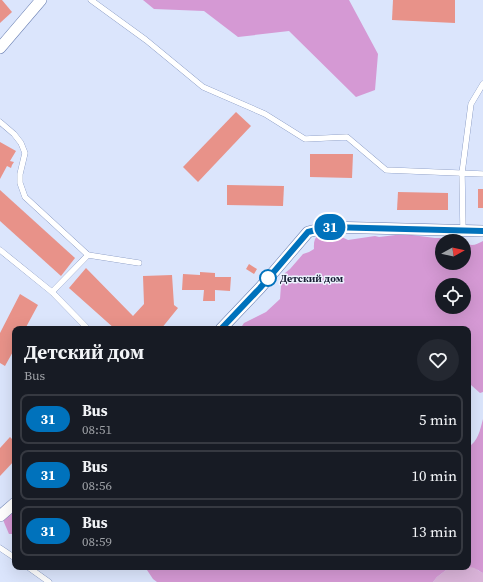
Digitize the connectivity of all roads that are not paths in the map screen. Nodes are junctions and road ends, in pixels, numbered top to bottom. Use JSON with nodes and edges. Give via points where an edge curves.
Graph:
{"nodes":[{"id":1,"x":41,"y":0,"type":"edge"},
{"id":2,"x":92,"y":0,"type":"edge"},
{"id":3,"x":0,"y":48,"type":"edge"},
{"id":4,"x":483,"y":84,"type":"edge"},
{"id":5,"x":0,"y":122,"type":"edge"},
{"id":6,"x":462,"y":173,"type":"junction"},
{"id":7,"x":483,"y":174,"type":"edge"},
{"id":8,"x":462,"y":230,"type":"junction"},
{"id":9,"x":483,"y":231,"type":"edge"},
{"id":10,"x":0,"y":250,"type":"edge"},
{"id":11,"x":88,"y":255,"type":"junction"},
{"id":12,"x":139,"y":263,"type":"dead end"},
{"id":13,"x":52,"y":292,"type":"junction"},
{"id":14,"x":85,"y":326,"type":"edge"},
{"id":15,"x":224,"y":326,"type":"edge"},
{"id":16,"x":12,"y":506,"type":"edge"},
{"id":17,"x":0,"y":516,"type":"edge"},
{"id":18,"x":0,"y":548,"type":"edge"},
{"id":19,"x":12,"y":556,"type":"edge"},
{"id":20,"x":32,"y":570,"type":"edge"},
{"id":21,"x":49,"y":582,"type":"edge"}],
"edges":[{"from":1,"to":3,"type":"street"},
{"from":2,"to":6,"type":"lane","via":[[146,40],[202,87],[265,114],[305,139],[347,137],[386,170]]},
{"from":4,"to":6,"type":"lane","via":[[471,104]]},
{"from":5,"to":11,"type":"lane","via":[[14,134],[25,153],[20,174],[25,197]]},
{"from":6,"to":7,"type":"lane"},
{"from":6,"to":8,"type":"lane"},
{"from":8,"to":9,"type":"street"},
{"from":8,"to":15,"type":"street","via":[[328,227],[308,232]]},
{"from":10,"to":13,"type":"lane"},
{"from":11,"to":12,"type":"lane"},
{"from":11,"to":13,"type":"lane"},
{"from":13,"to":14,"type":"lane"},
{"from":16,"to":17,"type":"street"},
{"from":18,"to":19,"type":"lane"},
{"from":20,"to":21,"type":"lane"}]}
